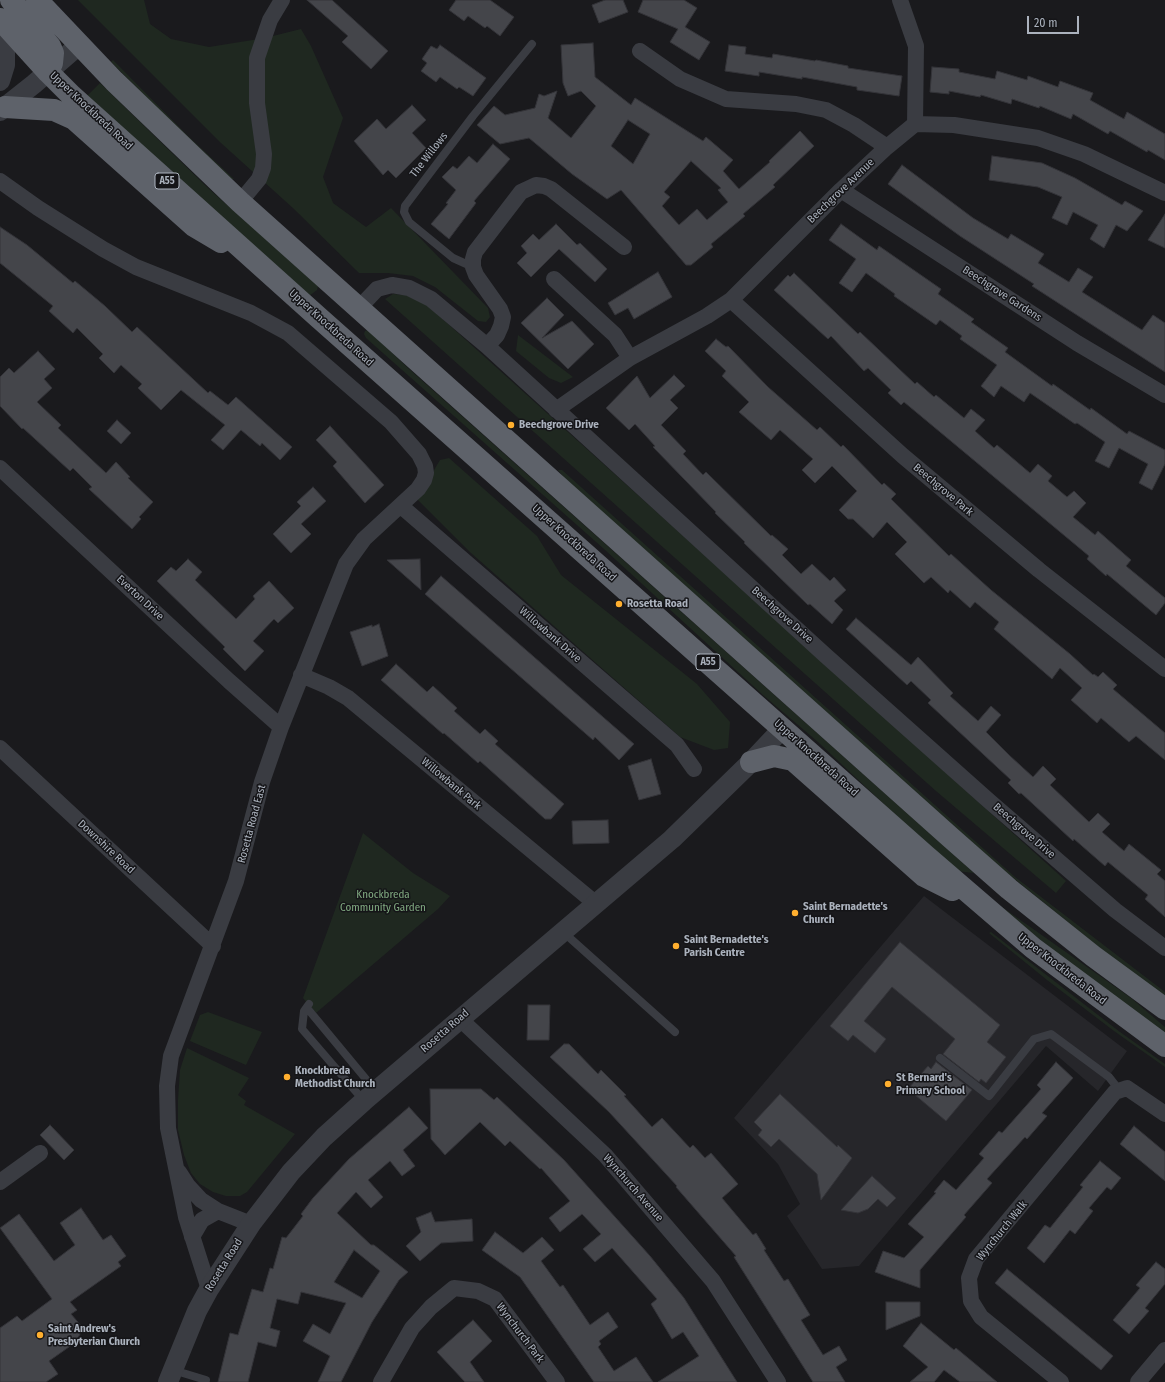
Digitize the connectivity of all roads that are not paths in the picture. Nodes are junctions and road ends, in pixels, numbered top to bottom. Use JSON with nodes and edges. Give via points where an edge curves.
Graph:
{"nodes":[{"id":1,"x":11,"y":0,"type":"edge"},
{"id":2,"x":37,"y":0,"type":"edge"},
{"id":3,"x":282,"y":0,"type":"edge"},
{"id":4,"x":900,"y":0,"type":"edge"},
{"id":5,"x":0,"y":20,"type":"edge"},
{"id":6,"x":0,"y":28,"type":"edge"},
{"id":7,"x":532,"y":44,"type":"dead end"},
{"id":8,"x":79,"y":45,"type":"junction"},
{"id":9,"x":640,"y":51,"type":"dead end"},
{"id":10,"x":48,"y":72,"type":"junction"},
{"id":11,"x":0,"y":81,"type":"edge"},
{"id":12,"x":3,"y":109,"type":"edge"},
{"id":13,"x":915,"y":124,"type":"junction"},
{"id":14,"x":886,"y":147,"type":"junction"},
{"id":15,"x":0,"y":180,"type":"edge"},
{"id":16,"x":840,"y":190,"type":"junction"},
{"id":17,"x":1165,"y":193,"type":"edge"},
{"id":18,"x":240,"y":202,"type":"junction"},
{"id":19,"x":624,"y":247,"type":"dead end"},
{"id":20,"x":261,"y":266,"type":"junction"},
{"id":21,"x":473,"y":267,"type":"junction"},
{"id":22,"x":554,"y":279,"type":"dead end"},
{"id":23,"x":731,"y":300,"type":"junction"},
{"id":24,"x":359,"y":308,"type":"junction"},
{"id":25,"x":318,"y":317,"type":"junction"},
{"id":26,"x":487,"y":346,"type":"junction"},
{"id":27,"x":363,"y":356,"type":"junction"},
{"id":28,"x":630,"y":358,"type":"junction"},
{"id":29,"x":1165,"y":395,"type":"edge"},
{"id":30,"x":556,"y":410,"type":"junction"},
{"id":31,"x":0,"y":468,"type":"edge"},
{"id":32,"x":401,"y":506,"type":"junction"},
{"id":33,"x":1165,"y":669,"type":"edge"},
{"id":34,"x":301,"y":675,"type":"junction"},
{"id":35,"x":281,"y":727,"type":"junction"},
{"id":36,"x":783,"y":728,"type":"junction"},
{"id":37,"x":0,"y":748,"type":"edge"},
{"id":38,"x":751,"y":762,"type":"junction"},
{"id":39,"x":694,"y":769,"type":"dead end"},
{"id":40,"x":595,"y":903,"type":"junction"},
{"id":41,"x":982,"y":905,"type":"junction"},
{"id":42,"x":562,"y":931,"type":"junction"},
{"id":43,"x":213,"y":946,"type":"junction"},
{"id":44,"x":1165,"y":948,"type":"edge"},
{"id":45,"x":1165,"y":1009,"type":"edge"},
{"id":46,"x":460,"y":1019,"type":"junction"},
{"id":47,"x":675,"y":1032,"type":"dead end"},
{"id":48,"x":1165,"y":1046,"type":"edge"},
{"id":49,"x":940,"y":1058,"type":"dead end"},
{"id":50,"x":1118,"y":1092,"type":"junction"},
{"id":51,"x":370,"y":1096,"type":"junction"},
{"id":52,"x":1165,"y":1114,"type":"edge"},
{"id":53,"x":40,"y":1153,"type":"dead end"},
{"id":54,"x":175,"y":1166,"type":"junction"},
{"id":55,"x":0,"y":1182,"type":"edge"},
{"id":56,"x":218,"y":1211,"type":"junction"},
{"id":57,"x":251,"y":1224,"type":"junction"},
{"id":58,"x":192,"y":1237,"type":"junction"},
{"id":59,"x":209,"y":1289,"type":"junction"},
{"id":60,"x":1165,"y":1350,"type":"edge"},
{"id":61,"x":170,"y":1376,"type":"edge"},
{"id":62,"x":206,"y":1380,"type":"dead end"},
{"id":63,"x":1140,"y":1381,"type":"edge"},
{"id":64,"x":381,"y":1382,"type":"edge"},
{"id":65,"x":557,"y":1382,"type":"edge"},
{"id":66,"x":778,"y":1382,"type":"edge"},
{"id":67,"x":1061,"y":1382,"type":"edge"}],
"edges":[{"from":1,"to":10,"type":"highway","via":[[50,46],[52,63]]},
{"from":2,"to":8,"type":"highway"},
{"from":3,"to":18,"type":"street","via":[[270,20],[257,58],[257,103],[264,154],[263,168],[259,179]]},
{"from":4,"to":13,"type":"street","via":[[916,46]]},
{"from":5,"to":10,"type":"highway","name":"Upper Knockbreda Road","number":"A55"},
{"from":6,"to":11,"type":"street","via":[[5,64]]},
{"from":7,"to":21,"type":"lane","name":"The Willows","via":[[473,116],[405,206],[404,212],[409,222],[453,258]]},
{"from":8,"to":10,"type":"street"},
{"from":8,"to":18,"type":"highway","via":[[169,136]]},
{"from":9,"to":14,"type":"street","via":[[680,79],[726,99],[796,104],[826,110]]},
{"from":10,"to":12,"type":"street"},
{"from":10,"to":20,"type":"highway","name":"Upper Knockbreda Road","number":"A55"},
{"from":12,"to":20,"type":"highway","via":[[54,110],[74,119],[194,226]]},
{"from":13,"to":14,"type":"street","name":"Beechgrove Avenue"},
{"from":13,"to":17,"type":"street","via":[[954,125],[1038,138],[1084,154]]},
{"from":14,"to":16,"type":"street","name":"Beechgrove Avenue"},
{"from":15,"to":32,"type":"street","via":[[38,208],[103,249],[136,267],[251,313],[276,326],[307,348],[391,422],[419,454],[425,466],[424,480]]},
{"from":16,"to":23,"type":"street","name":"Beechgrove Avenue"},
{"from":16,"to":29,"type":"street","name":"Beechgrove Gardens","via":[[1077,343]]},
{"from":18,"to":24,"type":"highway"},
{"from":19,"to":21,"type":"street","via":[[551,189],[536,185],[516,198],[475,252]]},
{"from":20,"to":25,"type":"highway","name":"Upper Knockbreda Road","number":"A55"},
{"from":21,"to":26,"type":"street","via":[[503,317],[497,335]]},
{"from":22,"to":28,"type":"street","via":[[615,335]]},
{"from":23,"to":28,"type":"street","name":"Beechgrove Avenue"},
{"from":23,"to":33,"type":"street","name":"Beechgrove Park","via":[[921,471],[1039,570]]},
{"from":24,"to":25,"type":"highway"},
{"from":24,"to":26,"type":"street","name":"Beechgrove Drive","via":[[370,295],[384,286],[410,288],[432,300]]},
{"from":24,"to":27,"type":"highway","via":[[355,328]]},
{"from":24,"to":45,"type":"highway","via":[[1009,889]]},
{"from":25,"to":27,"type":"highway","name":"Upper Knockbreda Road","number":"A55"},
{"from":26,"to":30,"type":"street","name":"Beechgrove Drive"},
{"from":27,"to":36,"type":"highway","name":"Upper Knockbreda Road","number":"A55"},
{"from":28,"to":30,"type":"street","name":"Beechgrove Avenue"},
{"from":30,"to":44,"type":"street","name":"Beechgrove Drive","via":[[984,796],[1115,910]]},
{"from":31,"to":35,"type":"street","name":"Everton Drive"},
{"from":32,"to":34,"type":"street","name":"Rosetta Road East","via":[[364,539],[346,564]]},
{"from":32,"to":39,"type":"street","name":"Willowbank Drive","via":[[677,745]]},
{"from":34,"to":35,"type":"street","name":"Rosetta Road East"},
{"from":34,"to":40,"type":"street","name":"Willowbank Park","via":[[348,698]]},
{"from":35,"to":43,"type":"street","name":"Rosetta Road East","via":[[262,782],[236,881]]},
{"from":36,"to":38,"type":"street","name":"Rosetta Road"},
{"from":36,"to":41,"type":"highway","name":"Upper Knockbreda Road","number":"A55"},
{"from":37,"to":43,"type":"street","name":"Downshire Road"},
{"from":38,"to":40,"type":"street","name":"Rosetta Road","via":[[672,839]]},
{"from":38,"to":41,"type":"highway","via":[[774,756],[793,760],[924,876]]},
{"from":40,"to":42,"type":"street","name":"Rosetta Road"},
{"from":41,"to":48,"type":"highway","name":"Upper Knockbreda Road","number":"A55","via":[[1086,989]]},
{"from":42,"to":46,"type":"street","name":"Rosetta Road"},
{"from":42,"to":47,"type":"lane"},
{"from":43,"to":54,"type":"street","name":"Rosetta Road East","via":[[171,1056],[167,1086],[168,1122]]},
{"from":46,"to":51,"type":"street","name":"Rosetta Road"},
{"from":46,"to":66,"type":"street","name":"Wynchurch Avenue","via":[[605,1155],[712,1281]]},
{"from":49,"to":50,"type":"lane","via":[[989,1096],[1034,1039],[1051,1034],[1109,1077]]},
{"from":50,"to":52,"type":"street","via":[[1127,1088]]},
{"from":50,"to":67,"type":"street","name":"Wynchurch Walk","via":[[976,1260],[969,1278],[971,1301],[981,1317]]},
{"from":51,"to":51,"type":"lane","via":[[302,1029],[304,1011],[308,1006]]},
{"from":51,"to":57,"type":"street","name":"Rosetta Road","via":[[324,1137],[291,1172]]},
{"from":53,"to":55,"type":"street"},
{"from":54,"to":56,"type":"street","name":"Rosetta Road East","via":[[201,1200]]},
{"from":54,"to":58,"type":"street","name":"Rosetta Road East"},
{"from":56,"to":57,"type":"street","name":"Rosetta Road East"},
{"from":56,"to":58,"type":"street","via":[[202,1220]]},
{"from":57,"to":59,"type":"street","name":"Rosetta Road"},
{"from":58,"to":59,"type":"street","name":"Rosetta Road East"},
{"from":59,"to":61,"type":"street","name":"Rosetta Road"},
{"from":60,"to":63,"type":"street"},
{"from":61,"to":62,"type":"lane"},
{"from":64,"to":65,"type":"street","name":"Wynchurch Park","via":[[412,1328],[431,1307],[454,1288],[478,1291],[495,1299]]}]}
